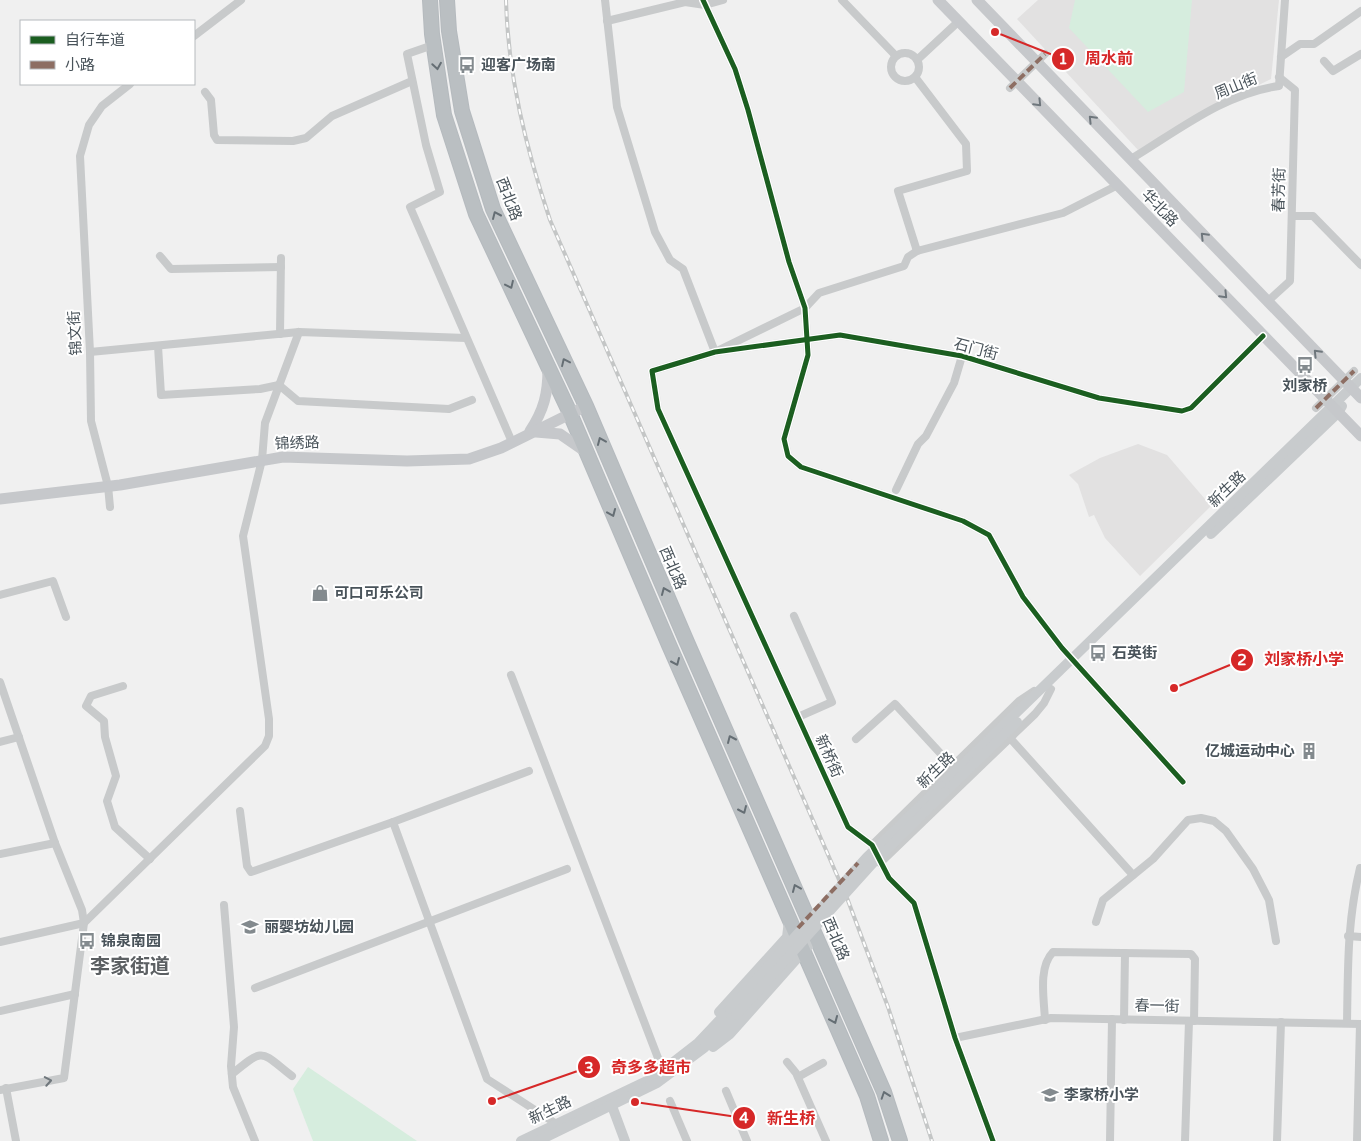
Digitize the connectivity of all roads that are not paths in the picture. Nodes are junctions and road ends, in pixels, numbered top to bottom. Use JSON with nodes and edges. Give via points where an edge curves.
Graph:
{"nodes":[{"id":1,"x":240,"y":0,"type":"edge"},
{"id":2,"x":430,"y":0,"type":"edge"},
{"id":3,"x":447,"y":0,"type":"edge"},
{"id":4,"x":454,"y":0,"type":"edge"},
{"id":5,"x":605,"y":0,"type":"edge"},
{"id":6,"x":723,"y":0,"type":"edge"},
{"id":7,"x":842,"y":0,"type":"edge"},
{"id":8,"x":938,"y":0,"type":"edge"},
{"id":9,"x":948,"y":0,"type":"edge"},
{"id":10,"x":973,"y":0,"type":"edge"},
{"id":11,"x":978,"y":0,"type":"edge"},
{"id":12,"x":1285,"y":0,"type":"edge"},
{"id":13,"x":704,"y":2,"type":"edge"},
{"id":14,"x":987,"y":10,"type":"junction"},
{"id":15,"x":1361,"y":11,"type":"edge"},
{"id":16,"x":607,"y":21,"type":"junction"},
{"id":17,"x":959,"y":21,"type":"junction"},
{"id":18,"x":449,"y":31,"type":"junction"},
{"id":19,"x":195,"y":35,"type":"edge"},
{"id":20,"x":980,"y":43,"type":"junction"},
{"id":21,"x":433,"y":46,"type":"junction"},
{"id":22,"x":1045,"y":54,"type":"dead end"},
{"id":23,"x":1361,"y":54,"type":"edge"},
{"id":24,"x":896,"y":56,"type":"junction"},
{"id":25,"x":1281,"y":57,"type":"junction"},
{"id":26,"x":917,"y":60,"type":"junction"},
{"id":27,"x":1324,"y":61,"type":"dead end"},
{"id":28,"x":915,"y":77,"type":"junction"},
{"id":29,"x":1280,"y":77,"type":"junction"},
{"id":30,"x":412,"y":81,"type":"junction"},
{"id":31,"x":129,"y":85,"type":"edge"},
{"id":32,"x":1010,"y":88,"type":"dead end"},
{"id":33,"x":205,"y":92,"type":"dead end"},
{"id":34,"x":1131,"y":159,"type":"junction"},
{"id":35,"x":1118,"y":185,"type":"junction"},
{"id":36,"x":1292,"y":216,"type":"junction"},
{"id":37,"x":916,"y":251,"type":"junction"},
{"id":38,"x":160,"y":256,"type":"dead end"},
{"id":39,"x":281,"y":258,"type":"dead end"},
{"id":40,"x":1361,"y":265,"type":"edge"},
{"id":41,"x":281,"y":267,"type":"junction"},
{"id":42,"x":1268,"y":302,"type":"junction"},
{"id":43,"x":804,"y":308,"type":"junction"},
{"id":44,"x":299,"y":332,"type":"junction"},
{"id":45,"x":280,"y":334,"type":"junction"},
{"id":46,"x":1263,"y":336,"type":"junction"},
{"id":47,"x":466,"y":338,"type":"junction"},
{"id":48,"x":808,"y":340,"type":"junction"},
{"id":49,"x":158,"y":346,"type":"junction"},
{"id":50,"x":90,"y":352,"type":"junction"},
{"id":51,"x":715,"y":352,"type":"junction"},
{"id":52,"x":962,"y":356,"type":"junction"},
{"id":53,"x":548,"y":366,"type":"junction"},
{"id":54,"x":652,"y":371,"type":"joint"},
{"id":55,"x":1358,"y":375,"type":"edge"},
{"id":56,"x":279,"y":385,"type":"junction"},
{"id":57,"x":1351,"y":388,"type":"junction"},
{"id":58,"x":1361,"y":398,"type":"edge"},
{"id":59,"x":472,"y":400,"type":"dead end"},
{"id":60,"x":586,"y":406,"type":"junction"},
{"id":61,"x":1316,"y":408,"type":"dead end"},
{"id":62,"x":1336,"y":410,"type":"junction"},
{"id":63,"x":570,"y":413,"type":"junction"},
{"id":64,"x":529,"y":432,"type":"junction"},
{"id":65,"x":1361,"y":436,"type":"edge"},
{"id":66,"x":512,"y":442,"type":"junction"},
{"id":67,"x":586,"y":452,"type":"junction"},
{"id":68,"x":262,"y":460,"type":"junction"},
{"id":69,"x":108,"y":486,"type":"junction"},
{"id":70,"x":896,"y":490,"type":"dead end"},
{"id":71,"x":0,"y":499,"type":"edge"},
{"id":72,"x":110,"y":507,"type":"dead end"},
{"id":73,"x":0,"y":595,"type":"edge"},
{"id":74,"x":794,"y":616,"type":"dead end"},
{"id":75,"x":66,"y":617,"type":"dead end"},
{"id":76,"x":1074,"y":662,"type":"junction"},
{"id":77,"x":511,"y":675,"type":"dead end"},
{"id":78,"x":0,"y":682,"type":"edge"},
{"id":79,"x":123,"y":686,"type":"dead end"},
{"id":80,"x":1049,"y":686,"type":"junction"},
{"id":81,"x":798,"y":717,"type":"junction"},
{"id":82,"x":19,"y":737,"type":"junction"},
{"id":83,"x":1010,"y":738,"type":"junction"},
{"id":84,"x":856,"y":739,"type":"dead end"},
{"id":85,"x":0,"y":742,"type":"edge"},
{"id":86,"x":952,"y":766,"type":"junction"},
{"id":87,"x":529,"y":771,"type":"dead end"},
{"id":88,"x":1183,"y":782,"type":"dead end"},
{"id":89,"x":240,"y":811,"type":"dead end"},
{"id":90,"x":393,"y":822,"type":"junction"},
{"id":91,"x":55,"y":843,"type":"junction"},
{"id":92,"x":872,"y":845,"type":"junction"},
{"id":93,"x":0,"y":854,"type":"edge"},
{"id":94,"x":150,"y":859,"type":"junction"},
{"id":95,"x":858,"y":863,"type":"dead end"},
{"id":96,"x":880,"y":863,"type":"junction"},
{"id":97,"x":1360,"y":868,"type":"dead end"},
{"id":98,"x":567,"y":869,"type":"dead end"},
{"id":99,"x":1133,"y":876,"type":"junction"},
{"id":100,"x":224,"y":905,"type":"dead end"},
{"id":101,"x":429,"y":920,"type":"junction"},
{"id":102,"x":1096,"y":922,"type":"dead end"},
{"id":103,"x":84,"y":923,"type":"junction"},
{"id":104,"x":1348,"y":936,"type":"junction"},
{"id":105,"x":1361,"y":937,"type":"edge"},
{"id":106,"x":802,"y":939,"type":"junction"},
{"id":107,"x":1276,"y":941,"type":"dead end"},
{"id":108,"x":0,"y":942,"type":"edge"},
{"id":109,"x":1125,"y":953,"type":"junction"},
{"id":110,"x":782,"y":973,"type":"junction"},
{"id":111,"x":814,"y":975,"type":"junction"},
{"id":112,"x":254,"y":988,"type":"dead end"},
{"id":113,"x":74,"y":994,"type":"junction"},
{"id":114,"x":0,"y":1011,"type":"edge"},
{"id":115,"x":733,"y":1012,"type":"junction"},
{"id":116,"x":1112,"y":1019,"type":"junction"},
{"id":117,"x":1045,"y":1020,"type":"junction"},
{"id":118,"x":1124,"y":1020,"type":"junction"},
{"id":119,"x":1191,"y":1021,"type":"junction"},
{"id":120,"x":1281,"y":1022,"type":"junction"},
{"id":121,"x":1347,"y":1023,"type":"junction"},
{"id":122,"x":1361,"y":1024,"type":"edge"},
{"id":123,"x":955,"y":1038,"type":"junction"},
{"id":124,"x":689,"y":1061,"type":"junction"},
{"id":125,"x":787,"y":1062,"type":"dead end"},
{"id":126,"x":823,"y":1063,"type":"dead end"},
{"id":127,"x":663,"y":1071,"type":"junction"},
{"id":128,"x":232,"y":1074,"type":"junction"},
{"id":129,"x":292,"y":1076,"type":"dead end"},
{"id":130,"x":798,"y":1077,"type":"junction"},
{"id":131,"x":3,"y":1089,"type":"edge"},
{"id":132,"x":726,"y":1091,"type":"dead end"},
{"id":133,"x":670,"y":1101,"type":"dead end"},
{"id":134,"x":612,"y":1106,"type":"junction"},
{"id":135,"x":555,"y":1123,"type":"junction"},
{"id":136,"x":16,"y":1141,"type":"edge"},
{"id":137,"x":255,"y":1141,"type":"edge"},
{"id":138,"x":522,"y":1141,"type":"edge"},
{"id":139,"x":538,"y":1141,"type":"edge"},
{"id":140,"x":625,"y":1141,"type":"edge"},
{"id":141,"x":687,"y":1141,"type":"edge"},
{"id":142,"x":747,"y":1141,"type":"edge"},
{"id":143,"x":826,"y":1141,"type":"edge"},
{"id":144,"x":881,"y":1141,"type":"edge"},
{"id":145,"x":900,"y":1141,"type":"edge"},
{"id":146,"x":993,"y":1141,"type":"edge"},
{"id":147,"x":1110,"y":1141,"type":"edge"},
{"id":148,"x":1185,"y":1141,"type":"edge"},
{"id":149,"x":1277,"y":1141,"type":"edge"},
{"id":150,"x":1357,"y":1141,"type":"edge"}],
"edges":[{"from":1,"to":19,"type":"street"},
{"from":2,"to":21,"type":"highway","name":"西北路"},
{"from":3,"to":18,"type":"highway","name":"西北路"},
{"from":4,"to":18,"type":"highway"},
{"from":5,"to":16,"type":"street"},
{"from":6,"to":13,"type":"street"},
{"from":7,"to":24,"type":"street"},
{"from":8,"to":17,"type":"main road","name":"华北路"},
{"from":9,"to":20,"type":"main road"},
{"from":10,"to":14,"type":"main road"},
{"from":11,"to":14,"type":"main road","name":"华北路"},
{"from":12,"to":25,"type":"street","name":"周山街"},
{"from":13,"to":16,"type":"street","via":[[685,2]]},
{"from":13,"to":43,"type":"street","via":[[735,69]]},
{"from":34,"to":14,"type":"main road","name":"华北路","one_way":true},
{"from":15,"to":25,"type":"street","via":[[1314,44],[1300,44]]},
{"from":16,"to":51,"type":"street","via":[[617,107],[655,232],[670,260],[683,269]]},
{"from":17,"to":20,"type":"main road","name":"华北路"},
{"from":17,"to":26,"type":"street"},
{"from":60,"to":18,"type":"highway","name":"西北路","one_way":true,"via":[[493,209],[462,111]]},
{"from":20,"to":35,"type":"main road","name":"华北路","one_way":true},
{"from":21,"to":30,"type":"street","via":[[407,54]]},
{"from":21,"to":53,"type":"highway","name":"西北路","one_way":true,"via":[[444,115],[476,214]]},
{"from":22,"to":32,"type":"street","bridge":true},
{"from":23,"to":27,"type":"street","via":[[1333,71]]},
{"from":24,"to":26,"type":"street","via":[[905,53]]},
{"from":24,"to":28,"type":"street","via":[[891,64],[894,77],[902,82]]},
{"from":25,"to":29,"type":"street","name":"周山街"},
{"from":26,"to":28,"type":"street","via":[[919,69]]},
{"from":28,"to":37,"type":"street","via":[[966,144],[967,171],[898,191]]},
{"from":29,"to":34,"type":"street","name":"周山街","via":[[1279,86],[1235,98]]},
{"from":29,"to":36,"type":"street","name":"春芳街","via":[[1295,90]]},
{"from":30,"to":33,"type":"street","via":[[332,116],[306,138],[293,141],[217,140],[210,100]]},
{"from":30,"to":47,"type":"street","via":[[440,192],[410,207]]},
{"from":31,"to":50,"type":"street","name":"锦文街","via":[[102,106],[89,125],[80,156]]},
{"from":42,"to":34,"type":"main road","name":"华北路","one_way":true},
{"from":35,"to":37,"type":"street","via":[[1063,213]]},
{"from":35,"to":46,"type":"main road","name":"华北路","one_way":true},
{"from":36,"to":40,"type":"street","via":[[1313,216]]},
{"from":36,"to":42,"type":"street","name":"春芳街","via":[[1290,281]]},
{"from":37,"to":43,"type":"street","via":[[904,266],[819,293]]},
{"from":38,"to":41,"type":"street","via":[[171,268]]},
{"from":39,"to":41,"type":"street"},
{"from":41,"to":45,"type":"street"},
{"from":57,"to":42,"type":"main road","name":"华北路","one_way":true},
{"from":43,"to":48,"type":"street"},
{"from":43,"to":51,"type":"street"},
{"from":44,"to":45,"type":"street"},
{"from":44,"to":47,"type":"street"},
{"from":44,"to":56,"type":"street"},
{"from":45,"to":49,"type":"street"},
{"from":46,"to":52,"type":"street","name":"石门街","via":[[1191,408],[1182,411],[1099,398]]},
{"from":46,"to":62,"type":"main road","name":"华北路"},
{"from":47,"to":66,"type":"street"},
{"from":48,"to":51,"type":"street","name":"石门街"},
{"from":48,"to":52,"type":"street","name":"石门街","via":[[840,335]]},
{"from":48,"to":76,"type":"street","via":[[808,355],[785,432],[784,448],[788,456],[801,467],[981,529],[994,542],[1023,598]]},
{"from":49,"to":50,"type":"street"},
{"from":49,"to":56,"type":"street","via":[[161,395]]},
{"from":50,"to":69,"type":"street","name":"锦文街","via":[[91,421]]},
{"from":51,"to":54,"type":"street","name":"石门街"},
{"from":52,"to":70,"type":"street","via":[[954,383],[926,436],[918,444]]},
{"from":53,"to":63,"type":"highway","name":"西北路"},
{"from":53,"to":64,"type":"main road","via":[[545,402],[540,417]]},
{"from":54,"to":81,"type":"street","name":"新桥街","via":[[658,409]]},
{"from":55,"to":57,"type":"main road","name":"新生路"},
{"from":55,"to":61,"type":"street","bridge":true},
{"from":56,"to":59,"type":"street","via":[[298,401],[449,409]]},
{"from":56,"to":68,"type":"street","via":[[265,423]]},
{"from":57,"to":58,"type":"main road","name":"华北路"},
{"from":57,"to":62,"type":"main road","name":"新生路"},
{"from":60,"to":63,"type":"main road","name":"锦绣路"},
{"from":106,"to":60,"type":"highway","name":"西北路","one_way":true,"via":[[686,640]]},
{"from":62,"to":65,"type":"main road","name":"华北路"},
{"from":62,"to":76,"type":"main road","name":"新生路"},
{"from":63,"to":64,"type":"main road","name":"锦绣路"},
{"from":63,"to":67,"type":"highway","name":"西北路"},
{"from":64,"to":66,"type":"main road","name":"锦绣路"},
{"from":64,"to":67,"type":"main road","via":[[560,434]]},
{"from":66,"to":68,"type":"main road","name":"锦绣路","via":[[483,455],[454,461],[310,456]]},
{"from":67,"to":106,"type":"highway","name":"西北路","one_way":true,"via":[[788,915]]},
{"from":68,"to":69,"type":"main road","name":"锦绣路"},
{"from":68,"to":94,"type":"street","via":[[243,536],[269,736],[264,746]]},
{"from":69,"to":71,"type":"main road","name":"锦绣路"},
{"from":69,"to":72,"type":"street","name":"锦文街"},
{"from":73,"to":75,"type":"street","via":[[53,581]]},
{"from":74,"to":81,"type":"street","via":[[832,702]]},
{"from":76,"to":80,"type":"main road","name":"新生路"},
{"from":76,"to":88,"type":"street"},
{"from":77,"to":127,"type":"street"},
{"from":78,"to":82,"type":"street"},
{"from":79,"to":94,"type":"street","via":[[91,696],[86,706],[104,722],[116,776],[107,801],[115,827]]},
{"from":80,"to":83,"type":"street","via":[[1040,709]]},
{"from":80,"to":86,"type":"street","via":[[1019,701]]},
{"from":80,"to":115,"type":"main road","name":"新生路","bridge":true,"via":[[867,857]]},
{"from":81,"to":92,"type":"street","name":"新桥街","via":[[848,826]]},
{"from":82,"to":85,"type":"street"},
{"from":82,"to":91,"type":"street"},
{"from":83,"to":96,"type":"street"},
{"from":83,"to":99,"type":"street"},
{"from":84,"to":86,"type":"street","via":[[895,704]]},
{"from":86,"to":92,"type":"street"},
{"from":87,"to":90,"type":"street"},
{"from":89,"to":90,"type":"street","via":[[247,866],[251,872]]},
{"from":90,"to":101,"type":"street"},
{"from":91,"to":93,"type":"street"},
{"from":91,"to":103,"type":"street","via":[[82,910]]},
{"from":92,"to":96,"type":"street","name":"新桥街"},
{"from":94,"to":103,"type":"street"},
{"from":95,"to":106,"type":"street","bridge":true,"via":[[832,890]]},
{"from":96,"to":123,"type":"street","name":"新桥街","via":[[889,878],[914,903]]},
{"from":97,"to":104,"type":"street","via":[[1351,903]]},
{"from":98,"to":101,"type":"street"},
{"from":99,"to":102,"type":"street","via":[[1103,900]]},
{"from":99,"to":107,"type":"street","via":[[1188,820],[1214,821],[1226,831],[1261,882],[1270,900]]},
{"from":100,"to":128,"type":"street","via":[[234,1026]]},
{"from":101,"to":112,"type":"street"},
{"from":101,"to":135,"type":"street","via":[[488,1079]]},
{"from":103,"to":108,"type":"street"},
{"from":103,"to":113,"type":"street"},
{"from":104,"to":105,"type":"street"},
{"from":104,"to":121,"type":"street"},
{"from":106,"to":110,"type":"main road"},
{"from":106,"to":111,"type":"highway","name":"西北路"},
{"from":106,"to":127,"type":"main road"},
{"from":145,"to":106,"type":"highway","name":"西北路","one_way":true,"via":[[884,1092],[829,965]]},
{"from":109,"to":117,"type":"street","via":[[1053,952],[1044,967]]},
{"from":109,"to":118,"type":"street"},
{"from":109,"to":119,"type":"street","via":[[1191,954],[1195,959]]},
{"from":110,"to":111,"type":"main road","via":[[802,967]]},
{"from":110,"to":124,"type":"main road","via":[[730,1034]]},
{"from":111,"to":144,"type":"highway","name":"西北路","one_way":true,"via":[[867,1096]]},
{"from":113,"to":114,"type":"street"},
{"from":131,"to":113,"type":"street","one_way":true,"via":[[64,1078]]},
{"from":115,"to":124,"type":"main road","name":"新生路"},
{"from":115,"to":127,"type":"main road","name":"新生路"},
{"from":116,"to":117,"type":"street","name":"春一街"},
{"from":116,"to":118,"type":"street","name":"春一街"},
{"from":116,"to":147,"type":"street"},
{"from":117,"to":123,"type":"street","name":"春一街"},
{"from":118,"to":119,"type":"street","name":"春一街"},
{"from":119,"to":120,"type":"street","name":"春一街"},
{"from":119,"to":148,"type":"street"},
{"from":120,"to":121,"type":"street","name":"春一街"},
{"from":120,"to":149,"type":"street"},
{"from":121,"to":122,"type":"street","name":"春一街"},
{"from":122,"to":150,"type":"street"},
{"from":123,"to":146,"type":"street","name":"新桥街"},
{"from":124,"to":134,"type":"main road","name":"新生路","via":[[657,1083]]},
{"from":125,"to":130,"type":"street"},
{"from":126,"to":130,"type":"street"},
{"from":127,"to":135,"type":"main road","name":"新生路"},
{"from":128,"to":129,"type":"street","via":[[258,1054],[264,1054]]},
{"from":128,"to":137,"type":"street","via":[[233,1087]]},
{"from":130,"to":143,"type":"street"},
{"from":131,"to":136,"type":"street"},
{"from":132,"to":142,"type":"street"},
{"from":133,"to":141,"type":"street"},
{"from":134,"to":139,"type":"main road","name":"新生路"},
{"from":134,"to":140,"type":"main road"},
{"from":135,"to":138,"type":"main road","name":"新生路"}]}
